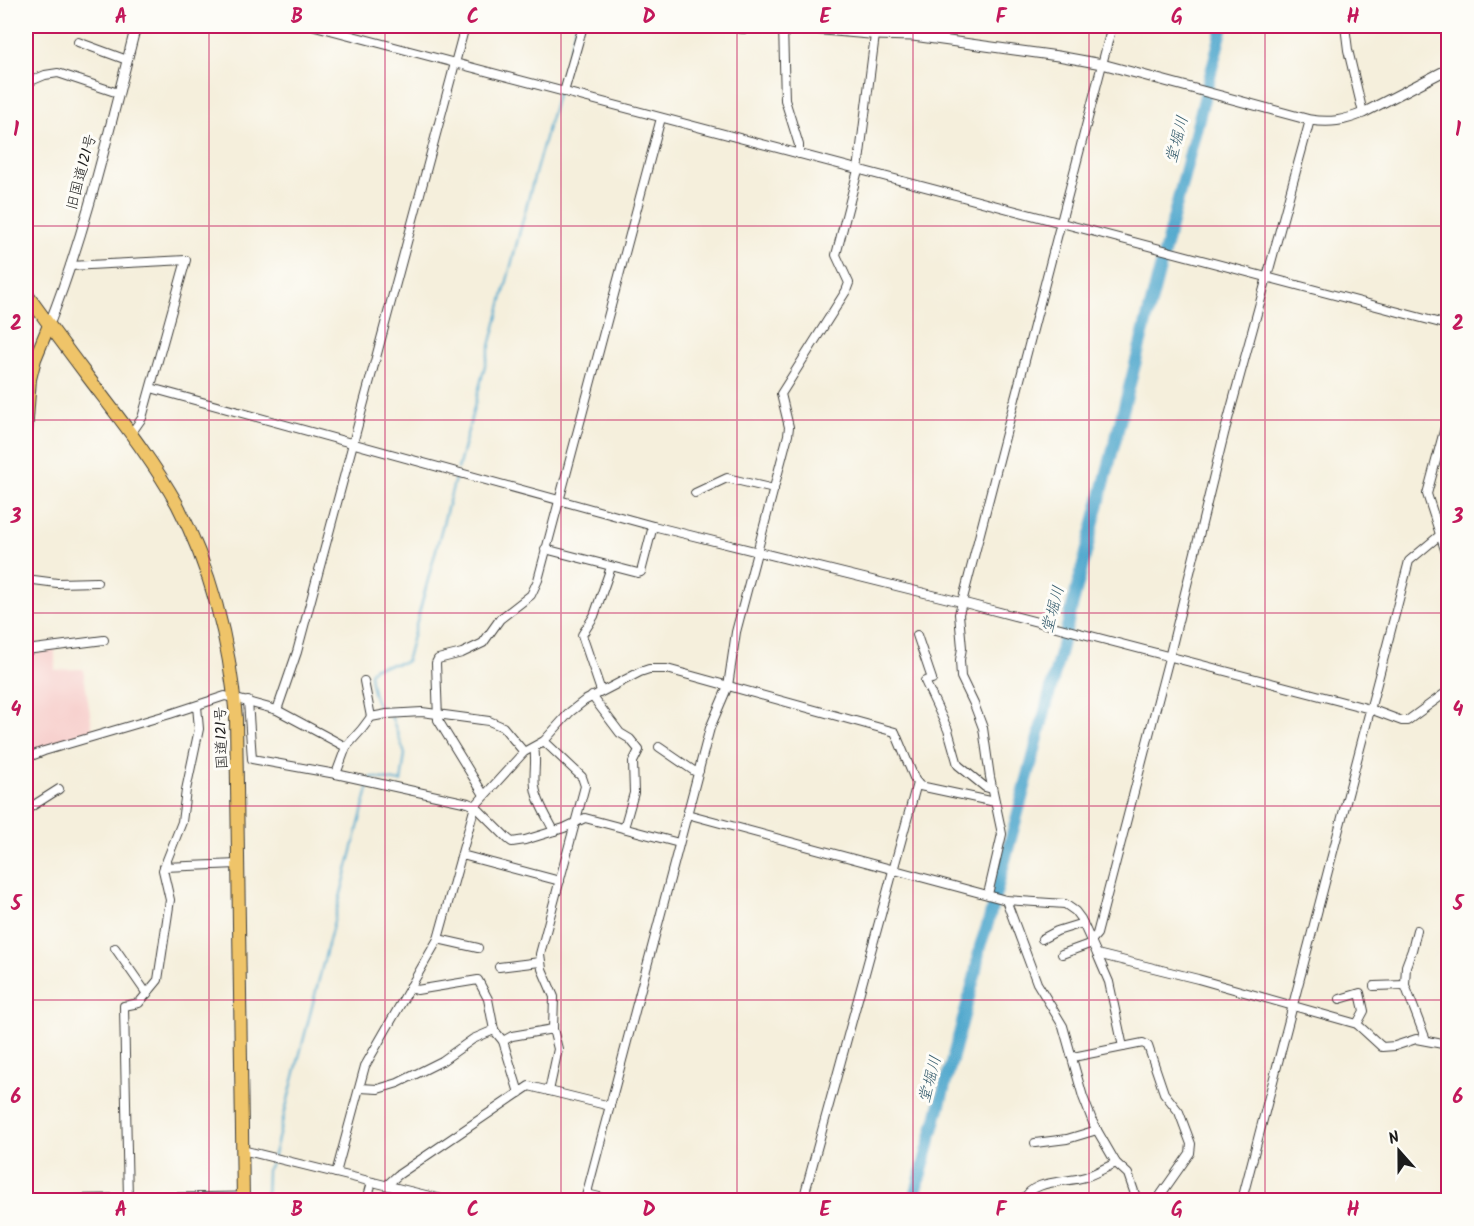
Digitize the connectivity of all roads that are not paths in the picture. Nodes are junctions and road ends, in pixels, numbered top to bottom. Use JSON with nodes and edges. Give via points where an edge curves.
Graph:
{"nodes":[{"id":1,"x":136,"y":26,"type":"edge"},
{"id":2,"x":315,"y":26,"type":"edge"},
{"id":3,"x":465,"y":26,"type":"edge"},
{"id":4,"x":583,"y":26,"type":"edge"},
{"id":5,"x":724,"y":26,"type":"edge"},
{"id":6,"x":783,"y":26,"type":"edge"},
{"id":7,"x":1112,"y":26,"type":"edge"},
{"id":8,"x":1345,"y":26,"type":"edge"},
{"id":9,"x":875,"y":30,"type":"edge"},
{"id":10,"x":78,"y":42,"type":"dead end"},
{"id":11,"x":127,"y":60,"type":"junction"},
{"id":12,"x":454,"y":63,"type":"junction"},
{"id":13,"x":1102,"y":64,"type":"junction"},
{"id":14,"x":1449,"y":69,"type":"edge"},
{"id":15,"x":26,"y":83,"type":"edge"},
{"id":16,"x":564,"y":92,"type":"junction"},
{"id":17,"x":118,"y":93,"type":"junction"},
{"id":18,"x":1363,"y":113,"type":"junction"},
{"id":19,"x":661,"y":118,"type":"junction"},
{"id":20,"x":1310,"y":120,"type":"junction"},
{"id":21,"x":799,"y":154,"type":"junction"},
{"id":22,"x":858,"y":170,"type":"junction"},
{"id":23,"x":1061,"y":223,"type":"junction"},
{"id":24,"x":70,"y":266,"type":"junction"},
{"id":25,"x":1268,"y":277,"type":"junction"},
{"id":26,"x":26,"y":293,"type":"edge"},
{"id":27,"x":49,"y":325,"type":"junction"},
{"id":28,"x":1449,"y":325,"type":"edge"},
{"id":29,"x":151,"y":388,"type":"junction"},
{"id":30,"x":26,"y":412,"type":"edge"},
{"id":31,"x":1449,"y":416,"type":"edge"},
{"id":32,"x":129,"y":432,"type":"junction"},
{"id":33,"x":26,"y":433,"type":"edge"},
{"id":34,"x":353,"y":444,"type":"junction"},
{"id":35,"x":774,"y":489,"type":"junction"},
{"id":36,"x":695,"y":493,"type":"dead end"},
{"id":37,"x":558,"y":499,"type":"junction"},
{"id":38,"x":653,"y":525,"type":"junction"},
{"id":39,"x":1440,"y":535,"type":"junction"},
{"id":40,"x":545,"y":549,"type":"junction"},
{"id":41,"x":758,"y":551,"type":"junction"},
{"id":42,"x":1449,"y":559,"type":"edge"},
{"id":43,"x":611,"y":567,"type":"junction"},
{"id":44,"x":26,"y":579,"type":"edge"},
{"id":45,"x":97,"y":582,"type":"dead end"},
{"id":46,"x":961,"y":602,"type":"junction"},
{"id":47,"x":917,"y":635,"type":"dead end"},
{"id":48,"x":104,"y":640,"type":"dead end"},
{"id":49,"x":26,"y":650,"type":"edge"},
{"id":50,"x":1168,"y":658,"type":"junction"},
{"id":51,"x":364,"y":681,"type":"dead end"},
{"id":52,"x":728,"y":687,"type":"junction"},
{"id":53,"x":601,"y":691,"type":"junction"},
{"id":54,"x":1449,"y":691,"type":"edge"},
{"id":55,"x":592,"y":696,"type":"junction"},
{"id":56,"x":234,"y":698,"type":"junction"},
{"id":57,"x":248,"y":701,"type":"junction"},
{"id":58,"x":197,"y":706,"type":"junction"},
{"id":59,"x":1370,"y":709,"type":"junction"},
{"id":60,"x":277,"y":710,"type":"junction"},
{"id":61,"x":438,"y":714,"type":"junction"},
{"id":62,"x":371,"y":717,"type":"junction"},
{"id":63,"x":544,"y":741,"type":"junction"},
{"id":64,"x":346,"y":747,"type":"junction"},
{"id":65,"x":659,"y":747,"type":"dead end"},
{"id":66,"x":534,"y":748,"type":"junction"},
{"id":67,"x":524,"y":752,"type":"junction"},
{"id":68,"x":26,"y":758,"type":"edge"},
{"id":69,"x":699,"y":771,"type":"junction"},
{"id":70,"x":336,"y":774,"type":"junction"},
{"id":71,"x":918,"y":783,"type":"junction"},
{"id":72,"x":59,"y":789,"type":"dead end"},
{"id":73,"x":992,"y":789,"type":"junction"},
{"id":74,"x":484,"y":795,"type":"junction"},
{"id":75,"x":994,"y":802,"type":"junction"},
{"id":76,"x":475,"y":806,"type":"junction"},
{"id":77,"x":26,"y":810,"type":"edge"},
{"id":78,"x":687,"y":814,"type":"junction"},
{"id":79,"x":576,"y":821,"type":"junction"},
{"id":80,"x":624,"y":828,"type":"junction"},
{"id":81,"x":554,"y":831,"type":"junction"},
{"id":82,"x":680,"y":843,"type":"junction"},
{"id":83,"x":462,"y":855,"type":"junction"},
{"id":84,"x":238,"y":864,"type":"junction"},
{"id":85,"x":164,"y":867,"type":"junction"},
{"id":86,"x":895,"y":871,"type":"junction"},
{"id":87,"x":560,"y":881,"type":"junction"},
{"id":88,"x":988,"y":894,"type":"junction"},
{"id":89,"x":1006,"y":900,"type":"junction"},
{"id":90,"x":1083,"y":923,"type":"junction"},
{"id":91,"x":1417,"y":930,"type":"dead end"},
{"id":92,"x":438,"y":939,"type":"junction"},
{"id":93,"x":1042,"y":939,"type":"dead end"},
{"id":94,"x":1091,"y":942,"type":"junction"},
{"id":95,"x":115,"y":948,"type":"dead end"},
{"id":96,"x":478,"y":948,"type":"dead end"},
{"id":97,"x":1062,"y":954,"type":"dead end"},
{"id":98,"x":1097,"y":954,"type":"junction"},
{"id":99,"x":540,"y":962,"type":"junction"},
{"id":100,"x":499,"y":967,"type":"dead end"},
{"id":101,"x":1405,"y":985,"type":"junction"},
{"id":102,"x":1374,"y":986,"type":"dead end"},
{"id":103,"x":410,"y":987,"type":"junction"},
{"id":104,"x":147,"y":994,"type":"junction"},
{"id":105,"x":1340,"y":999,"type":"dead end"},
{"id":106,"x":1292,"y":1005,"type":"junction"},
{"id":107,"x":1357,"y":1024,"type":"junction"},
{"id":108,"x":553,"y":1029,"type":"junction"},
{"id":109,"x":494,"y":1030,"type":"junction"},
{"id":110,"x":1426,"y":1040,"type":"junction"},
{"id":111,"x":502,"y":1041,"type":"junction"},
{"id":112,"x":1449,"y":1045,"type":"edge"},
{"id":113,"x":1123,"y":1047,"type":"junction"},
{"id":114,"x":1073,"y":1057,"type":"junction"},
{"id":115,"x":360,"y":1088,"type":"junction"},
{"id":116,"x":549,"y":1091,"type":"junction"},
{"id":117,"x":519,"y":1093,"type":"junction"},
{"id":118,"x":610,"y":1106,"type":"junction"},
{"id":119,"x":1096,"y":1130,"type":"junction"},
{"id":120,"x":1035,"y":1143,"type":"dead end"},
{"id":121,"x":242,"y":1150,"type":"junction"},
{"id":122,"x":1116,"y":1162,"type":"junction"},
{"id":123,"x":336,"y":1173,"type":"junction"},
{"id":124,"x":372,"y":1182,"type":"junction"},
{"id":125,"x":387,"y":1185,"type":"junction"},
{"id":126,"x":586,"y":1197,"type":"edge"},
{"id":127,"x":243,"y":1199,"type":"edge"},
{"id":128,"x":35,"y":1200,"type":"edge"},
{"id":129,"x":128,"y":1200,"type":"edge"},
{"id":130,"x":367,"y":1200,"type":"edge"},
{"id":131,"x":446,"y":1200,"type":"edge"},
{"id":132,"x":612,"y":1200,"type":"edge"},
{"id":133,"x":803,"y":1200,"type":"edge"},
{"id":134,"x":1024,"y":1200,"type":"edge"},
{"id":135,"x":1137,"y":1200,"type":"edge"},
{"id":136,"x":1157,"y":1200,"type":"edge"},
{"id":137,"x":1242,"y":1200,"type":"edge"}],
"edges":[{"from":1,"to":11,"type":"street","name":"旧国道121号"},
{"from":2,"to":12,"type":"street"},
{"from":3,"to":12,"type":"street"},
{"from":4,"to":16,"type":"street"},
{"from":5,"to":6,"type":"street"},
{"from":6,"to":9,"type":"street"},
{"from":6,"to":21,"type":"street","via":[[785,100]]},
{"from":7,"to":13,"type":"street"},
{"from":8,"to":18,"type":"street"},
{"from":9,"to":13,"type":"street"},
{"from":9,"to":22,"type":"street"},
{"from":10,"to":11,"type":"street"},
{"from":11,"to":17,"type":"street","name":"旧国道121号"},
{"from":12,"to":16,"type":"street"},
{"from":12,"to":34,"type":"street"},
{"from":13,"to":20,"type":"street"},
{"from":13,"to":23,"type":"street"},
{"from":14,"to":18,"type":"street"},
{"from":15,"to":17,"type":"street","via":[[58,73]]},
{"from":16,"to":19,"type":"street"},
{"from":17,"to":24,"type":"street","name":"旧国道121号"},
{"from":18,"to":20,"type":"street","via":[[1341,121]]},
{"from":19,"to":21,"type":"street"},
{"from":19,"to":37,"type":"street"},
{"from":20,"to":25,"type":"street"},
{"from":21,"to":22,"type":"street"},
{"from":22,"to":23,"type":"street"},
{"from":22,"to":35,"type":"street","via":[[837,255],[849,283],[781,394],[789,427]]},
{"from":23,"to":25,"type":"street"},
{"from":23,"to":46,"type":"street"},
{"from":24,"to":27,"type":"street","name":"旧国道121号"},
{"from":24,"to":29,"type":"street","via":[[186,260]]},
{"from":25,"to":28,"type":"street"},
{"from":25,"to":50,"type":"street"},
{"from":26,"to":27,"type":"main road","name":"国道121号"},
{"from":27,"to":30,"type":"main road","via":[[35,359]]},
{"from":27,"to":32,"type":"main road","name":"国道121号"},
{"from":29,"to":32,"type":"street","via":[[142,418]]},
{"from":29,"to":34,"type":"street"},
{"from":30,"to":33,"type":"main road"},
{"from":31,"to":39,"type":"street","via":[[1427,494]]},
{"from":32,"to":56,"type":"main road","name":"国道121号","via":[[167,487],[205,568],[224,630]]},
{"from":34,"to":37,"type":"street"},
{"from":34,"to":60,"type":"street","via":[[292,671]]},
{"from":35,"to":36,"type":"street","via":[[727,478]]},
{"from":35,"to":41,"type":"street"},
{"from":37,"to":38,"type":"street"},
{"from":37,"to":40,"type":"street"},
{"from":38,"to":41,"type":"street"},
{"from":38,"to":43,"type":"street","via":[[641,572]]},
{"from":39,"to":42,"type":"street"},
{"from":39,"to":59,"type":"street","via":[[1409,561]]},
{"from":40,"to":43,"type":"street"},
{"from":40,"to":61,"type":"street","via":[[531,595],[500,619],[483,643],[438,659]]},
{"from":41,"to":46,"type":"street"},
{"from":41,"to":52,"type":"street","via":[[736,632]]},
{"from":43,"to":53,"type":"street","via":[[594,616],[582,635]]},
{"from":44,"to":45,"type":"street"},
{"from":46,"to":50,"type":"street"},
{"from":46,"to":73,"type":"street","via":[[960,670],[983,728]]},
{"from":47,"to":73,"type":"street","via":[[932,679],[925,681],[948,730],[955,760],[959,767]]},
{"from":48,"to":49,"type":"street"},
{"from":50,"to":59,"type":"street"},
{"from":50,"to":94,"type":"street","via":[[1097,934]]},
{"from":51,"to":62,"type":"street"},
{"from":52,"to":53,"type":"street","via":[[658,668],[640,672]]},
{"from":52,"to":69,"type":"street","via":[[710,728]]},
{"from":52,"to":71,"type":"street","via":[[895,732]]},
{"from":53,"to":55,"type":"street"},
{"from":54,"to":59,"type":"street","via":[[1407,721]]},
{"from":55,"to":63,"type":"street"},
{"from":55,"to":80,"type":"street","via":[[620,733],[639,750],[633,762],[634,793]]},
{"from":56,"to":57,"type":"street"},
{"from":56,"to":58,"type":"street","via":[[225,696]]},
{"from":56,"to":84,"type":"main road","name":"国道121号"},
{"from":57,"to":60,"type":"street"},
{"from":57,"to":70,"type":"street","via":[[252,759]]},
{"from":58,"to":68,"type":"street"},
{"from":58,"to":85,"type":"street","via":[[199,729],[182,822]]},
{"from":59,"to":106,"type":"street"},
{"from":60,"to":64,"type":"street"},
{"from":61,"to":62,"type":"street","via":[[408,712]]},
{"from":61,"to":67,"type":"street","via":[[503,726]]},
{"from":61,"to":74,"type":"street"},
{"from":62,"to":64,"type":"street"},
{"from":63,"to":66,"type":"street"},
{"from":63,"to":79,"type":"street","via":[[582,777],[584,790]]},
{"from":64,"to":70,"type":"street"},
{"from":65,"to":69,"type":"street"},
{"from":66,"to":67,"type":"street"},
{"from":66,"to":81,"type":"street","via":[[534,786]]},
{"from":67,"to":74,"type":"street"},
{"from":69,"to":78,"type":"street"},
{"from":70,"to":76,"type":"street"},
{"from":71,"to":75,"type":"street","via":[[925,788]]},
{"from":71,"to":86,"type":"street"},
{"from":72,"to":77,"type":"street"},
{"from":73,"to":75,"type":"street"},
{"from":74,"to":76,"type":"street"},
{"from":75,"to":88,"type":"street","via":[[1002,834]]},
{"from":76,"to":81,"type":"street","via":[[512,842]]},
{"from":76,"to":83,"type":"street"},
{"from":78,"to":82,"type":"street"},
{"from":78,"to":86,"type":"street"},
{"from":79,"to":80,"type":"street","via":[[585,818]]},
{"from":79,"to":81,"type":"street"},
{"from":79,"to":87,"type":"street"},
{"from":80,"to":82,"type":"street"},
{"from":82,"to":118,"type":"street"},
{"from":83,"to":87,"type":"street"},
{"from":83,"to":92,"type":"street"},
{"from":84,"to":85,"type":"street"},
{"from":84,"to":121,"type":"main road","name":"国道121号"},
{"from":85,"to":104,"type":"street","via":[[170,900],[158,980]]},
{"from":86,"to":88,"type":"street"},
{"from":86,"to":133,"type":"street"},
{"from":87,"to":99,"type":"street"},
{"from":88,"to":89,"type":"street"},
{"from":89,"to":90,"type":"street","via":[[1065,904]]},
{"from":89,"to":114,"type":"street","via":[[1037,983],[1063,1026]]},
{"from":90,"to":93,"type":"street"},
{"from":90,"to":94,"type":"street"},
{"from":91,"to":101,"type":"street","via":[[1406,966]]},
{"from":92,"to":96,"type":"street"},
{"from":92,"to":103,"type":"street"},
{"from":94,"to":97,"type":"street"},
{"from":94,"to":98,"type":"street"},
{"from":95,"to":104,"type":"street"},
{"from":98,"to":106,"type":"street"},
{"from":98,"to":113,"type":"street","via":[[1109,982]]},
{"from":99,"to":100,"type":"street"},
{"from":99,"to":108,"type":"street","via":[[554,997]]},
{"from":101,"to":102,"type":"street"},
{"from":101,"to":110,"type":"street"},
{"from":103,"to":109,"type":"street","via":[[417,990],[478,980],[488,999]]},
{"from":103,"to":115,"type":"street","via":[[368,1058]]},
{"from":104,"to":129,"type":"street","via":[[137,1005],[124,1006]]},
{"from":105,"to":107,"type":"street","via":[[1360,993],[1364,1011]]},
{"from":106,"to":107,"type":"street"},
{"from":106,"to":137,"type":"street"},
{"from":107,"to":110,"type":"street","via":[[1382,1047],[1416,1038]]},
{"from":108,"to":111,"type":"street"},
{"from":108,"to":116,"type":"street","via":[[558,1049]]},
{"from":109,"to":111,"type":"street"},
{"from":109,"to":115,"type":"street","via":[[398,1083],[378,1089]]},
{"from":110,"to":112,"type":"street"},
{"from":111,"to":117,"type":"street"},
{"from":113,"to":114,"type":"street"},
{"from":113,"to":136,"type":"street","via":[[1143,1043],[1148,1046],[1164,1093],[1179,1112],[1191,1144],[1190,1153]]},
{"from":114,"to":119,"type":"street"},
{"from":115,"to":123,"type":"street"},
{"from":116,"to":117,"type":"street","via":[[531,1086]]},
{"from":116,"to":118,"type":"street"},
{"from":117,"to":125,"type":"street"},
{"from":118,"to":126,"type":"street"},
{"from":119,"to":120,"type":"street"},
{"from":119,"to":122,"type":"street"},
{"from":121,"to":123,"type":"street"},
{"from":121,"to":127,"type":"main road","name":"国道121号"},
{"from":122,"to":134,"type":"street","via":[[1087,1176],[1036,1188]]},
{"from":122,"to":135,"type":"street","via":[[1128,1174]]},
{"from":123,"to":124,"type":"street"},
{"from":124,"to":125,"type":"street"},
{"from":124,"to":130,"type":"street"},
{"from":125,"to":131,"type":"street"},
{"from":126,"to":132,"type":"street"},
{"from":127,"to":129,"type":"street"},
{"from":128,"to":129,"type":"street"}]}
